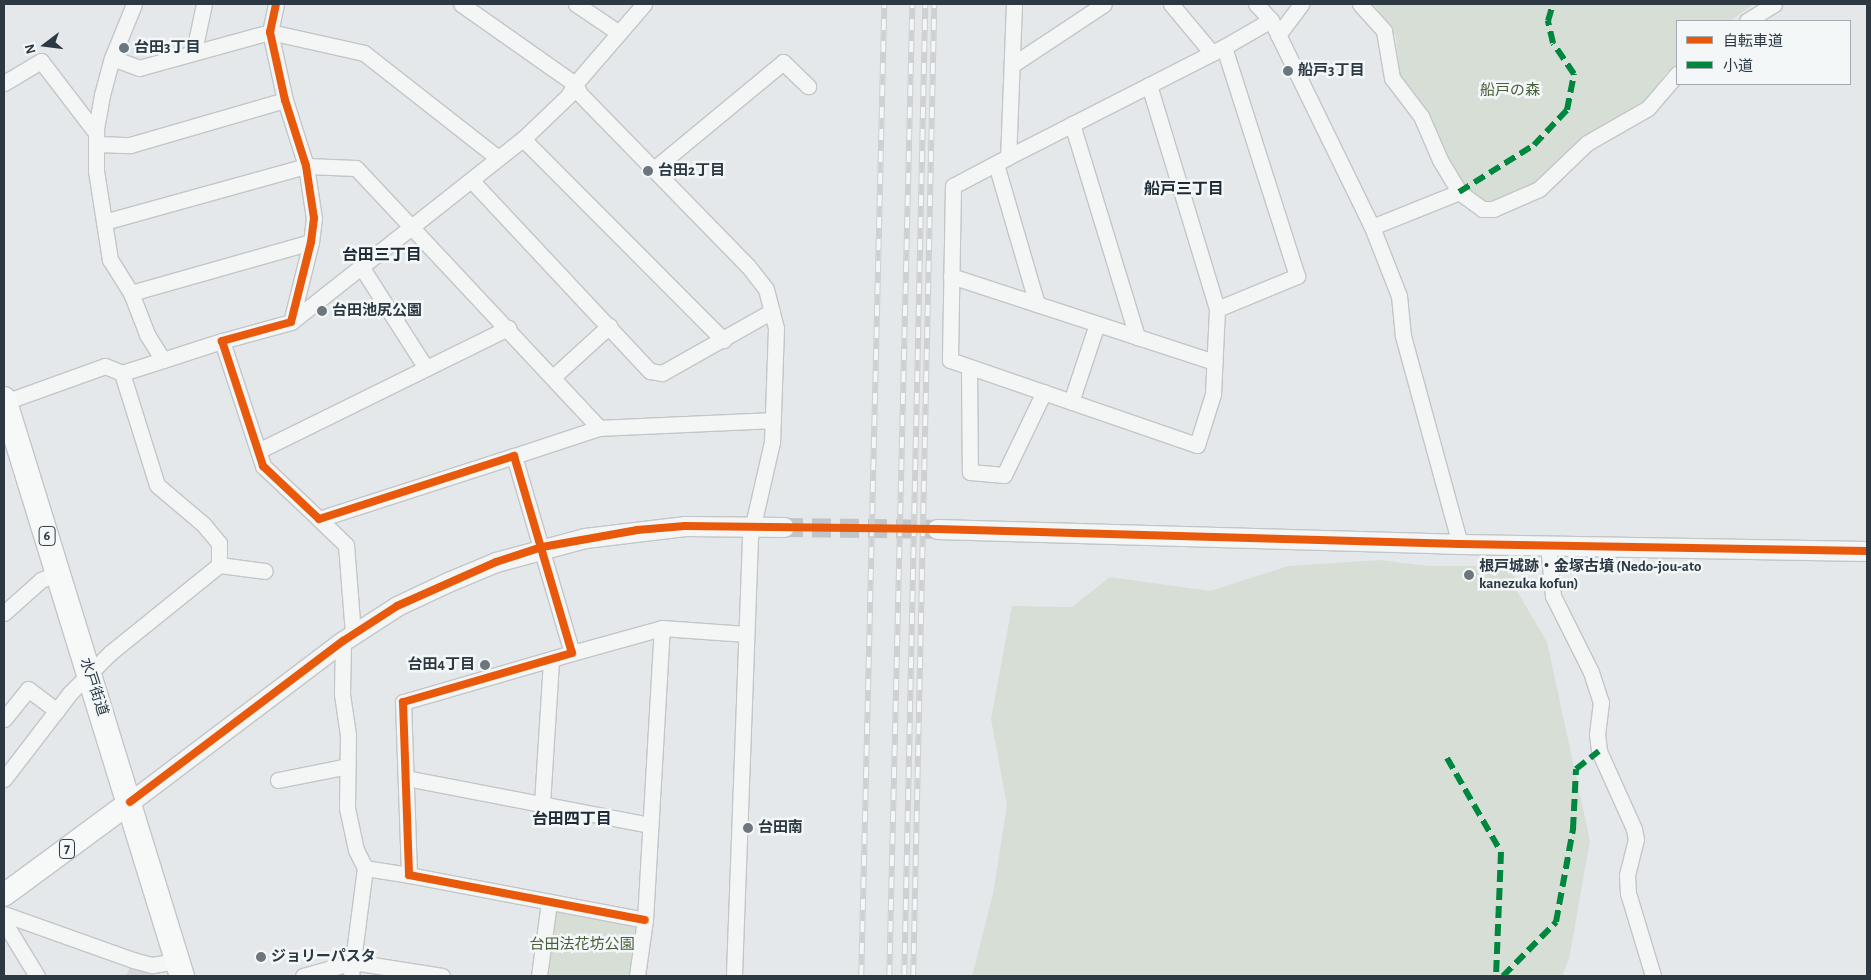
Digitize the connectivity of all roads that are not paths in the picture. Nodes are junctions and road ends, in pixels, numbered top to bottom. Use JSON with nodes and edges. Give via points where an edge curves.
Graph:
{"nodes":[{"id":1,"x":134,"y":4,"type":"edge"},
{"id":2,"x":204,"y":4,"type":"edge"},
{"id":3,"x":276,"y":4,"type":"edge"},
{"id":4,"x":461,"y":4,"type":"edge"},
{"id":5,"x":576,"y":4,"type":"edge"},
{"id":6,"x":644,"y":4,"type":"edge"},
{"id":7,"x":1014,"y":4,"type":"edge"},
{"id":8,"x":1104,"y":4,"type":"edge"},
{"id":9,"x":1171,"y":4,"type":"edge"},
{"id":10,"x":1256,"y":4,"type":"edge"},
{"id":11,"x":1301,"y":4,"type":"edge"},
{"id":12,"x":1360,"y":4,"type":"edge"},
{"id":13,"x":1774,"y":4,"type":"edge"},
{"id":14,"x":480,"y":9,"type":"edge"},
{"id":15,"x":1271,"y":20,"type":"junction"},
{"id":16,"x":1749,"y":20,"type":"edge"},
{"id":17,"x":270,"y":32,"type":"junction"},
{"id":18,"x":619,"y":33,"type":"junction"},
{"id":19,"x":1278,"y":35,"type":"junction"},
{"id":20,"x":1218,"y":50,"type":"junction"},
{"id":21,"x":194,"y":51,"type":"junction"},
{"id":22,"x":112,"y":58,"type":"junction"},
{"id":23,"x":1012,"y":65,"type":"junction"},
{"id":24,"x":1676,"y":75,"type":"edge"},
{"id":25,"x":4,"y":83,"type":"edge"},
{"id":26,"x":575,"y":84,"type":"junction"},
{"id":27,"x":1149,"y":85,"type":"junction"},
{"id":28,"x":808,"y":86,"type":"dead end"},
{"id":29,"x":285,"y":100,"type":"junction"},
{"id":30,"x":1072,"y":124,"type":"junction"},
{"id":31,"x":96,"y":138,"type":"junction"},
{"id":32,"x":523,"y":139,"type":"junction"},
{"id":33,"x":498,"y":158,"type":"junction"},
{"id":34,"x":1002,"y":160,"type":"junction"},
{"id":35,"x":306,"y":166,"type":"junction"},
{"id":36,"x":655,"y":168,"type":"junction"},
{"id":37,"x":472,"y":181,"type":"junction"},
{"id":38,"x":1459,"y":192,"type":"junction"},
{"id":39,"x":104,"y":222,"type":"junction"},
{"id":40,"x":413,"y":226,"type":"junction"},
{"id":41,"x":1372,"y":227,"type":"junction"},
{"id":42,"x":312,"y":242,"type":"junction"},
{"id":43,"x":362,"y":268,"type":"junction"},
{"id":44,"x":952,"y":276,"type":"junction"},
{"id":45,"x":131,"y":293,"type":"junction"},
{"id":46,"x":1037,"y":304,"type":"junction"},
{"id":47,"x":1216,"y":309,"type":"junction"},
{"id":48,"x":772,"y":311,"type":"junction"},
{"id":49,"x":291,"y":322,"type":"junction"},
{"id":50,"x":1097,"y":324,"type":"junction"},
{"id":51,"x":609,"y":326,"type":"junction"},
{"id":52,"x":508,"y":328,"type":"junction"},
{"id":53,"x":1137,"y":337,"type":"junction"},
{"id":54,"x":723,"y":340,"type":"junction"},
{"id":55,"x":222,"y":341,"type":"junction"},
{"id":56,"x":163,"y":360,"type":"junction"},
{"id":57,"x":1214,"y":362,"type":"junction"},
{"id":58,"x":969,"y":366,"type":"junction"},
{"id":59,"x":426,"y":368,"type":"junction"},
{"id":60,"x":122,"y":373,"type":"junction"},
{"id":61,"x":554,"y":377,"type":"junction"},
{"id":62,"x":1044,"y":392,"type":"junction"},
{"id":63,"x":4,"y":401,"type":"edge"},
{"id":64,"x":1072,"y":402,"type":"junction"},
{"id":65,"x":773,"y":420,"type":"junction"},
{"id":66,"x":599,"y":428,"type":"junction"},
{"id":67,"x":258,"y":451,"type":"junction"},
{"id":68,"x":514,"y":456,"type":"junction"},
{"id":69,"x":320,"y":519,"type":"junction"},
{"id":70,"x":752,"y":527,"type":"junction"},
{"id":71,"x":784,"y":527,"type":"tunnel mouth"},
{"id":72,"x":938,"y":529,"type":"tunnel mouth"},
{"id":73,"x":1460,"y":544,"type":"junction"},
{"id":74,"x":1548,"y":545,"type":"junction"},
{"id":75,"x":542,"y":547,"type":"junction"},
{"id":76,"x":1867,"y":551,"type":"edge"},
{"id":77,"x":219,"y":565,"type":"junction"},
{"id":78,"x":265,"y":571,"type":"dead end"},
{"id":79,"x":58,"y":573,"type":"junction"},
{"id":80,"x":4,"y":614,"type":"edge"},
{"id":81,"x":662,"y":628,"type":"junction"},
{"id":82,"x":746,"y":634,"type":"junction"},
{"id":83,"x":348,"y":638,"type":"junction"},
{"id":84,"x":572,"y":652,"type":"junction"},
{"id":85,"x":551,"y":659,"type":"junction"},
{"id":86,"x":90,"y":674,"type":"junction"},
{"id":87,"x":57,"y":711,"type":"junction"},
{"id":88,"x":4,"y":719,"type":"edge"},
{"id":89,"x":348,"y":766,"type":"junction"},
{"id":90,"x":406,"y":778,"type":"junction"},
{"id":91,"x":4,"y":779,"type":"edge"},
{"id":92,"x":278,"y":780,"type":"dead end"},
{"id":93,"x":130,"y":802,"type":"junction"},
{"id":94,"x":542,"y":804,"type":"junction"},
{"id":95,"x":651,"y":824,"type":"junction"},
{"id":96,"x":364,"y":868,"type":"junction"},
{"id":97,"x":409,"y":875,"type":"junction"},
{"id":98,"x":4,"y":895,"type":"edge"},
{"id":99,"x":549,"y":902,"type":"junction"},
{"id":100,"x":4,"y":914,"type":"edge"},
{"id":101,"x":645,"y":920,"type":"junction"},
{"id":102,"x":4,"y":922,"type":"edge"},
{"id":103,"x":180,"y":969,"type":"edge"},
{"id":104,"x":352,"y":969,"type":"edge"},
{"id":105,"x":37,"y":976,"type":"edge"},
{"id":106,"x":303,"y":976,"type":"edge"},
{"id":107,"x":442,"y":976,"type":"edge"},
{"id":108,"x":539,"y":976,"type":"edge"},
{"id":109,"x":637,"y":976,"type":"edge"},
{"id":110,"x":734,"y":976,"type":"edge"},
{"id":111,"x":1653,"y":976,"type":"edge"}],
"edges":[{"from":1,"to":22,"type":"street"},
{"from":2,"to":21,"type":"street"},
{"from":3,"to":17,"type":"street"},
{"from":4,"to":14,"type":"street"},
{"from":5,"to":18,"type":"street"},
{"from":6,"to":18,"type":"street"},
{"from":7,"to":23,"type":"street"},
{"from":8,"to":23,"type":"street"},
{"from":9,"to":20,"type":"street"},
{"from":10,"to":15,"type":"street"},
{"from":11,"to":19,"type":"street"},
{"from":12,"to":38,"type":"street","via":[[1384,31],[1392,78],[1422,116],[1440,160]]},
{"from":13,"to":16,"type":"street"},
{"from":14,"to":26,"type":"street"},
{"from":15,"to":19,"type":"street"},
{"from":15,"to":20,"type":"street"},
{"from":17,"to":21,"type":"street"},
{"from":17,"to":29,"type":"street"},
{"from":17,"to":33,"type":"street","via":[[364,53]]},
{"from":18,"to":26,"type":"street"},
{"from":19,"to":41,"type":"street"},
{"from":20,"to":27,"type":"street"},
{"from":20,"to":47,"type":"street","via":[[1297,276]]},
{"from":21,"to":22,"type":"street","via":[[139,68]]},
{"from":22,"to":31,"type":"street"},
{"from":23,"to":34,"type":"street"},
{"from":24,"to":38,"type":"street","via":[[1648,108],[1587,143],[1539,189],[1493,209],[1482,209]]},
{"from":25,"to":31,"type":"street","via":[[41,61]]},
{"from":26,"to":32,"type":"street","via":[[568,96]]},
{"from":26,"to":36,"type":"street","via":[[580,94]]},
{"from":27,"to":30,"type":"street"},
{"from":27,"to":47,"type":"street"},
{"from":28,"to":36,"type":"street","via":[[783,62]]},
{"from":29,"to":31,"type":"street","via":[[130,145]]},
{"from":29,"to":35,"type":"street"},
{"from":30,"to":34,"type":"street"},
{"from":30,"to":53,"type":"street"},
{"from":31,"to":39,"type":"street","via":[[96,171]]},
{"from":32,"to":33,"type":"street"},
{"from":32,"to":54,"type":"street"},
{"from":33,"to":37,"type":"street"},
{"from":34,"to":44,"type":"street","via":[[953,186]]},
{"from":34,"to":46,"type":"street"},
{"from":35,"to":39,"type":"street"},
{"from":35,"to":40,"type":"street","via":[[356,168]]},
{"from":35,"to":42,"type":"street","via":[[314,218]]},
{"from":36,"to":48,"type":"street","via":[[748,266],[766,289]]},
{"from":37,"to":40,"type":"street"},
{"from":37,"to":51,"type":"street"},
{"from":38,"to":41,"type":"street"},
{"from":39,"to":45,"type":"street","via":[[110,260]]},
{"from":40,"to":43,"type":"street"},
{"from":40,"to":52,"type":"street"},
{"from":41,"to":73,"type":"street","via":[[1399,296],[1403,336]]},
{"from":42,"to":45,"type":"street"},
{"from":42,"to":49,"type":"street"},
{"from":43,"to":49,"type":"street"},
{"from":43,"to":59,"type":"street"},
{"from":44,"to":46,"type":"street"},
{"from":44,"to":58,"type":"street","via":[[950,360]]},
{"from":45,"to":56,"type":"street","via":[[147,334]]},
{"from":46,"to":50,"type":"street"},
{"from":47,"to":57,"type":"street"},
{"from":48,"to":54,"type":"street"},
{"from":48,"to":65,"type":"street","via":[[776,328]]},
{"from":49,"to":55,"type":"street"},
{"from":50,"to":53,"type":"street"},
{"from":50,"to":64,"type":"street"},
{"from":51,"to":54,"type":"street","via":[[650,371],[662,373]]},
{"from":51,"to":61,"type":"street"},
{"from":52,"to":59,"type":"street"},
{"from":52,"to":61,"type":"street"},
{"from":53,"to":57,"type":"street"},
{"from":55,"to":56,"type":"street"},
{"from":55,"to":67,"type":"street"},
{"from":56,"to":60,"type":"street"},
{"from":57,"to":64,"type":"street","via":[[1213,394],[1197,445]]},
{"from":58,"to":62,"type":"street"},
{"from":58,"to":62,"type":"street","via":[[970,472],[1004,475]]},
{"from":59,"to":67,"type":"street"},
{"from":60,"to":63,"type":"street","via":[[105,366]]},
{"from":60,"to":77,"type":"street","via":[[157,485],[203,524],[218,543]]},
{"from":61,"to":66,"type":"street"},
{"from":62,"to":64,"type":"street"},
{"from":63,"to":79,"type":"highway","name":"水戸街道","number":"6"},
{"from":65,"to":66,"type":"street"},
{"from":65,"to":70,"type":"street","via":[[772,442]]},
{"from":66,"to":68,"type":"street"},
{"from":67,"to":69,"type":"street","via":[[263,466]]},
{"from":68,"to":69,"type":"street"},
{"from":68,"to":75,"type":"street"},
{"from":69,"to":83,"type":"street","via":[[346,545]]},
{"from":70,"to":71,"type":"street"},
{"from":70,"to":75,"type":"street","via":[[685,526],[637,530]]},
{"from":70,"to":82,"type":"street"},
{"from":72,"to":73,"type":"street"},
{"from":73,"to":74,"type":"street"},
{"from":74,"to":76,"type":"street"},
{"from":74,"to":111,"type":"street","via":[[1550,588],[1591,672],[1601,702],[1597,734],[1599,751],[1636,838],[1627,875],[1628,893]]},
{"from":75,"to":83,"type":"street","via":[[448,582],[396,606]]},
{"from":75,"to":84,"type":"street"},
{"from":77,"to":78,"type":"street"},
{"from":77,"to":86,"type":"street","via":[[117,647]]},
{"from":79,"to":80,"type":"street","via":[[40,580]]},
{"from":79,"to":86,"type":"highway","name":"水戸街道","number":"6"},
{"from":81,"to":82,"type":"street"},
{"from":81,"to":84,"type":"street"},
{"from":81,"to":95,"type":"street"},
{"from":82,"to":110,"type":"street"},
{"from":83,"to":89,"type":"street","via":[[342,694]]},
{"from":83,"to":93,"type":"street"},
{"from":84,"to":85,"type":"street"},
{"from":85,"to":90,"type":"street","via":[[403,702]]},
{"from":85,"to":94,"type":"street"},
{"from":86,"to":87,"type":"street"},
{"from":86,"to":93,"type":"highway","name":"水戸街道","number":"6"},
{"from":87,"to":88,"type":"street","via":[[28,689]]},
{"from":87,"to":91,"type":"street"},
{"from":89,"to":92,"type":"street"},
{"from":89,"to":96,"type":"street","via":[[347,808],[356,850]]},
{"from":90,"to":94,"type":"street"},
{"from":90,"to":97,"type":"street"},
{"from":93,"to":98,"type":"main road","number":"7"},
{"from":93,"to":103,"type":"highway","name":"水戸街道","number":"6"},
{"from":94,"to":95,"type":"street"},
{"from":95,"to":101,"type":"street"},
{"from":96,"to":97,"type":"street"},
{"from":96,"to":104,"type":"street"},
{"from":97,"to":99,"type":"street"},
{"from":99,"to":101,"type":"street"},
{"from":99,"to":108,"type":"street"},
{"from":100,"to":103,"type":"street","via":[[133,960]]},
{"from":101,"to":109,"type":"street"},
{"from":102,"to":105,"type":"street"},
{"from":104,"to":106,"type":"street"},
{"from":104,"to":107,"type":"street"}]}
